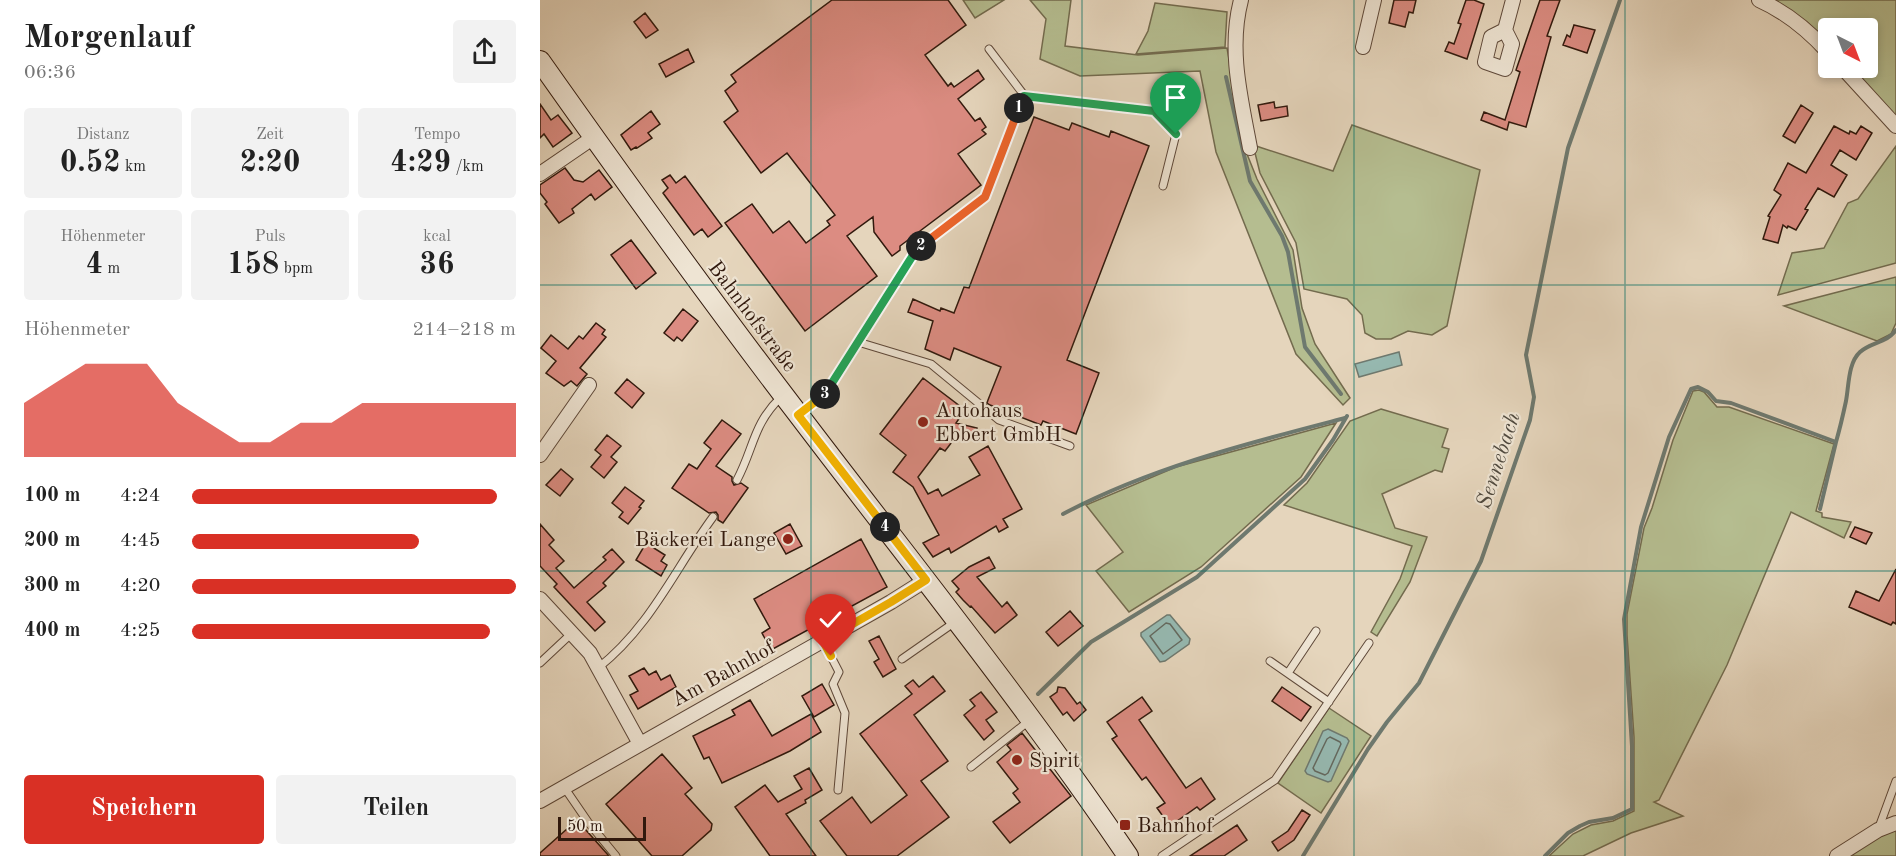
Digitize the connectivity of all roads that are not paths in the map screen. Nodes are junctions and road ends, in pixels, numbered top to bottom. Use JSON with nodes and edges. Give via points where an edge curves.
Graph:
{"nodes":[{"id":1,"x":1241,"y":0,"type":"edge"},
{"id":2,"x":1374,"y":0,"type":"edge"},
{"id":3,"x":1513,"y":0,"type":"edge"},
{"id":4,"x":1759,"y":0,"type":"edge"},
{"id":5,"x":1505,"y":30,"type":"dead end"},
{"id":6,"x":1818,"y":42,"type":"edge"},
{"id":7,"x":1363,"y":47,"type":"dead end"},
{"id":8,"x":989,"y":49,"type":"dead end"},
{"id":9,"x":540,"y":61,"type":"edge"},
{"id":10,"x":1852,"y":78,"type":"edge"},
{"id":11,"x":1024,"y":96,"type":"junction"},
{"id":12,"x":1896,"y":126,"type":"edge"},
{"id":13,"x":594,"y":137,"type":"junction"},
{"id":14,"x":1250,"y":148,"type":"dead end"},
{"id":15,"x":540,"y":174,"type":"edge"},
{"id":16,"x":1163,"y":186,"type":"dead end"},
{"id":17,"x":858,"y":342,"type":"junction"},
{"id":18,"x":589,"y":385,"type":"dead end"},
{"id":19,"x":783,"y":395,"type":"junction"},
{"id":20,"x":798,"y":415,"type":"junction"},
{"id":21,"x":1070,"y":446,"type":"dead end"},
{"id":22,"x":540,"y":455,"type":"edge"},
{"id":23,"x":737,"y":480,"type":"dead end"},
{"id":24,"x":713,"y":517,"type":"dead end"},
{"id":25,"x":926,"y":580,"type":"junction"},
{"id":26,"x":540,"y":598,"type":"edge"},
{"id":27,"x":957,"y":621,"type":"junction"},
{"id":28,"x":1316,"y":631,"type":"dead end"},
{"id":29,"x":572,"y":633,"type":"junction"},
{"id":30,"x":823,"y":641,"type":"junction"},
{"id":31,"x":1369,"y":643,"type":"dead end"},
{"id":32,"x":902,"y":659,"type":"dead end"},
{"id":33,"x":1270,"y":661,"type":"dead end"},
{"id":34,"x":540,"y":663,"type":"edge"},
{"id":35,"x":598,"y":668,"type":"junction"},
{"id":36,"x":1288,"y":673,"type":"junction"},
{"id":37,"x":1329,"y":702,"type":"junction"},
{"id":38,"x":1030,"y":720,"type":"junction"},
{"id":39,"x":640,"y":744,"type":"junction"},
{"id":40,"x":971,"y":767,"type":"dead end"},
{"id":41,"x":1896,"y":781,"type":"edge"},
{"id":42,"x":564,"y":787,"type":"junction"},
{"id":43,"x":838,"y":790,"type":"dead end"},
{"id":44,"x":542,"y":796,"type":"edge"},
{"id":45,"x":1896,"y":823,"type":"edge"},
{"id":46,"x":1878,"y":830,"type":"junction"},
{"id":47,"x":616,"y":856,"type":"edge"},
{"id":48,"x":1128,"y":856,"type":"edge"},
{"id":49,"x":1162,"y":856,"type":"edge"},
{"id":50,"x":1837,"y":856,"type":"edge"}],
"edges":[{"from":1,"to":14,"type":"street","via":[[1235,21],[1235,59]]},
{"from":2,"to":7,"type":"street"},
{"from":3,"to":5,"type":"street"},
{"from":4,"to":6,"type":"street","via":[[1790,17]]},
{"from":8,"to":11,"type":"lane"},
{"from":9,"to":13,"type":"main road","name":"Bahnhofstraße"},
{"from":10,"to":12,"type":"street"},
{"from":11,"to":16,"type":"lane","via":[[1154,111],[1176,134]]},
{"from":11,"to":17,"type":"lane","via":[[985,197],[915,252]]},
{"from":13,"to":15,"type":"street"},
{"from":13,"to":19,"type":"main road","name":"Bahnhofstraße"},
{"from":17,"to":20,"type":"lane","via":[[824,395]]},
{"from":17,"to":21,"type":"lane","via":[[931,364],[999,420]]},
{"from":18,"to":22,"type":"street"},
{"from":19,"to":20,"type":"main road","name":"Bahnhofstraße"},
{"from":19,"to":23,"type":"lane","via":[[757,428]]},
{"from":20,"to":25,"type":"main road","name":"Bahnhofstraße"},
{"from":24,"to":35,"type":"lane","via":[[657,604],[616,654]]},
{"from":25,"to":27,"type":"main road","name":"Bahnhofstraße"},
{"from":25,"to":30,"type":"street","name":"Am Bahnhof"},
{"from":26,"to":29,"type":"street"},
{"from":27,"to":32,"type":"lane"},
{"from":27,"to":38,"type":"main road","name":"Bahnhofstraße"},
{"from":28,"to":36,"type":"lane"},
{"from":29,"to":34,"type":"lane"},
{"from":29,"to":35,"type":"street"},
{"from":30,"to":39,"type":"street","name":"Am Bahnhof"},
{"from":30,"to":43,"type":"lane","via":[[839,672],[833,684],[845,713]]},
{"from":31,"to":37,"type":"lane"},
{"from":33,"to":36,"type":"lane"},
{"from":35,"to":39,"type":"street"},
{"from":36,"to":37,"type":"lane"},
{"from":37,"to":49,"type":"lane","via":[[1275,780]]},
{"from":38,"to":40,"type":"lane"},
{"from":38,"to":48,"type":"main road","name":"Bahnhofstraße"},
{"from":39,"to":42,"type":"street","name":"Am Bahnhof"},
{"from":41,"to":46,"type":"lane"},
{"from":42,"to":44,"type":"street","name":"Am Bahnhof"},
{"from":42,"to":47,"type":"lane"},
{"from":45,"to":46,"type":"street"},
{"from":46,"to":50,"type":"street"}]}
